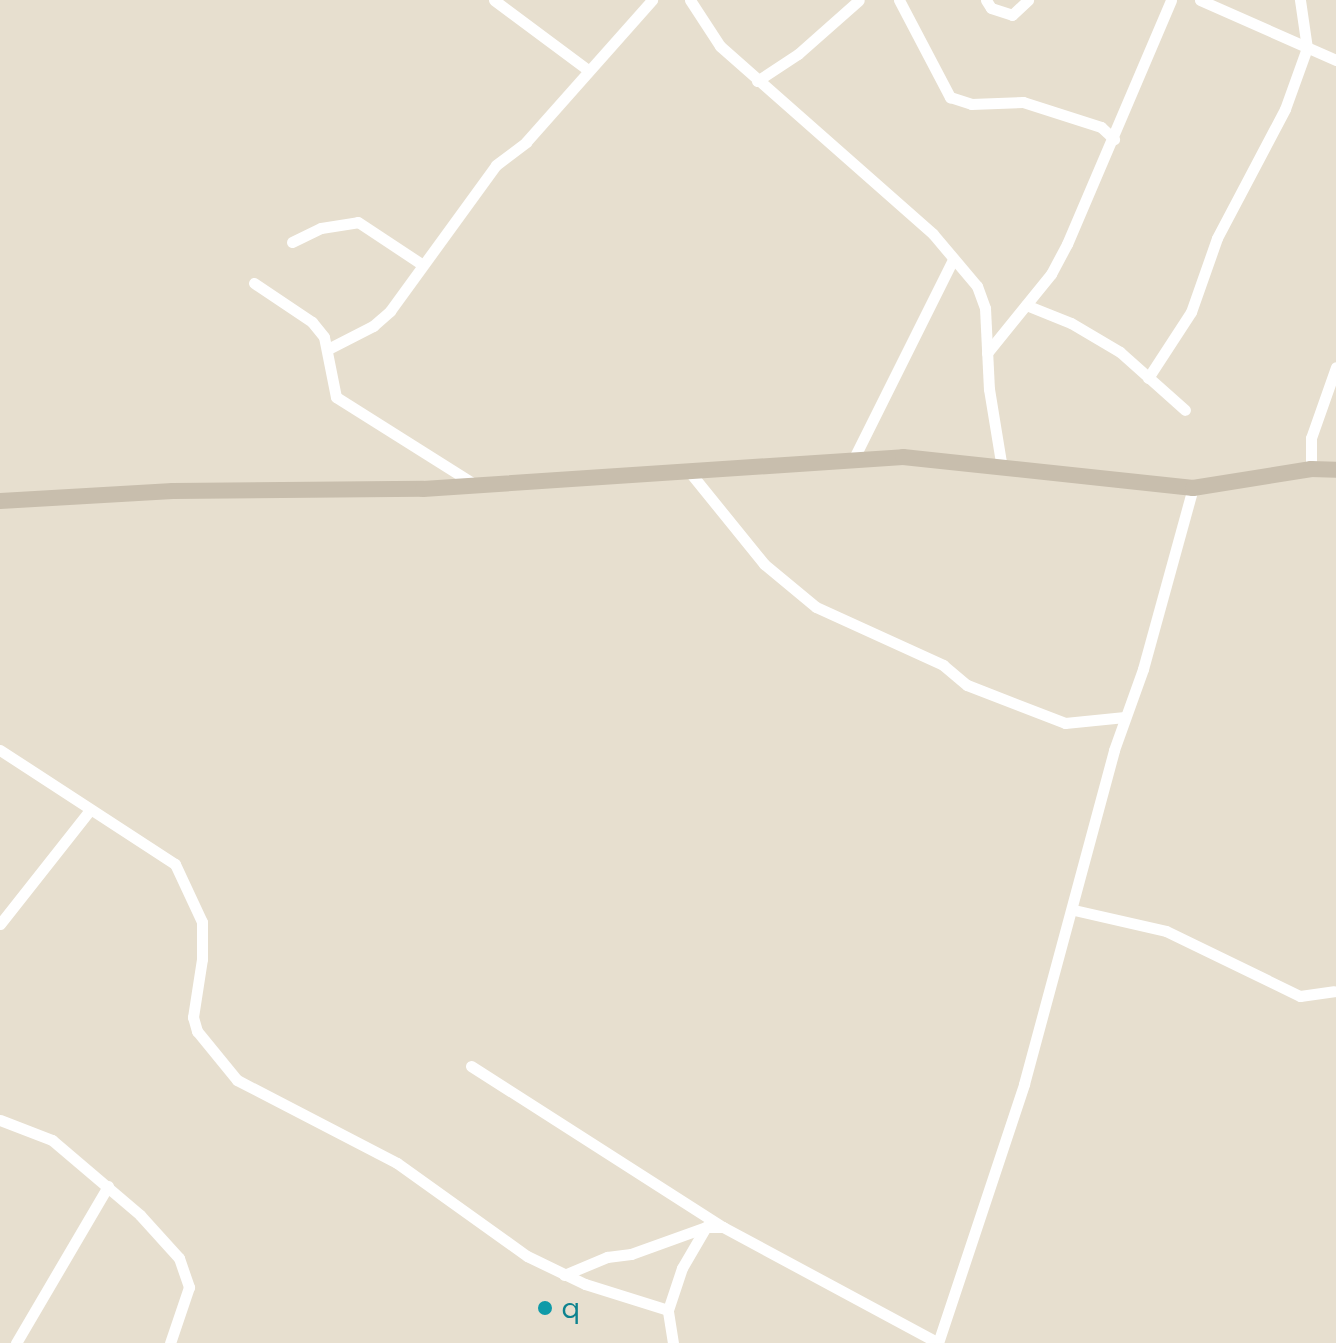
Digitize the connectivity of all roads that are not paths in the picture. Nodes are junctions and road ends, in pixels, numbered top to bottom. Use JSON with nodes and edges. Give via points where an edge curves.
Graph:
{"nodes":[{"id":1,"x":494,"y":0,"type":"edge"},
{"id":2,"x":652,"y":0,"type":"edge"},
{"id":3,"x":690,"y":0,"type":"edge"},
{"id":4,"x":859,"y":0,"type":"edge"},
{"id":5,"x":899,"y":0,"type":"edge"},
{"id":6,"x":986,"y":0,"type":"edge"},
{"id":7,"x":1028,"y":0,"type":"edge"},
{"id":8,"x":1171,"y":0,"type":"edge"},
{"id":9,"x":1200,"y":0,"type":"edge"},
{"id":10,"x":1300,"y":0,"type":"edge"},
{"id":11,"x":1307,"y":48,"type":"junction"},
{"id":12,"x":1336,"y":60,"type":"edge"},
{"id":13,"x":588,"y":70,"type":"junction"},
{"id":14,"x":757,"y":81,"type":"junction"},
{"id":15,"x":1114,"y":139,"type":"junction"},
{"id":16,"x":292,"y":242,"type":"dead end"},
{"id":17,"x":953,"y":259,"type":"junction"},
{"id":18,"x":420,"y":263,"type":"junction"},
{"id":19,"x":254,"y":283,"type":"dead end"},
{"id":20,"x":1026,"y":305,"type":"junction"},
{"id":21,"x":328,"y":349,"type":"junction"},
{"id":22,"x":987,"y":354,"type":"junction"},
{"id":23,"x":1336,"y":367,"type":"edge"},
{"id":24,"x":1148,"y":378,"type":"junction"},
{"id":25,"x":1185,"y":410,"type":"dead end"},
{"id":26,"x":852,"y":462,"type":"junction"},
{"id":27,"x":1002,"y":468,"type":"junction"},
{"id":28,"x":1311,"y":469,"type":"junction"},
{"id":29,"x":688,"y":470,"type":"junction"},
{"id":30,"x":1336,"y":470,"type":"edge"},
{"id":31,"x":475,"y":485,"type":"junction"},
{"id":32,"x":1193,"y":488,"type":"junction"},
{"id":33,"x":0,"y":501,"type":"edge"},
{"id":34,"x":1125,"y":717,"type":"junction"},
{"id":35,"x":0,"y":750,"type":"edge"},
{"id":36,"x":90,"y":810,"type":"junction"},
{"id":37,"x":1074,"y":910,"type":"junction"},
{"id":38,"x":0,"y":924,"type":"edge"},
{"id":39,"x":1334,"y":991,"type":"edge"},
{"id":40,"x":471,"y":1066,"type":"dead end"},
{"id":41,"x":0,"y":1120,"type":"edge"},
{"id":42,"x":108,"y":1186,"type":"junction"},
{"id":43,"x":706,"y":1227,"type":"junction"},
{"id":44,"x":723,"y":1227,"type":"junction"},
{"id":45,"x":564,"y":1275,"type":"junction"},
{"id":46,"x":668,"y":1310,"type":"junction"},
{"id":47,"x":16,"y":1343,"type":"edge"},
{"id":48,"x":170,"y":1343,"type":"edge"},
{"id":49,"x":673,"y":1343,"type":"edge"},
{"id":50,"x":938,"y":1343,"type":"edge"}],
"edges":[{"from":1,"to":13,"type":"street"},
{"from":2,"to":13,"type":"street"},
{"from":3,"to":14,"type":"street","via":[[709,34]]},
{"from":4,"to":14,"type":"street","via":[[798,54]]},
{"from":5,"to":15,"type":"street","via":[[950,97],[971,104],[1023,102],[1101,127]]},
{"from":6,"to":7,"type":"street","via":[[991,8],[1012,15]]},
{"from":8,"to":15,"type":"street"},
{"from":9,"to":11,"type":"street"},
{"from":10,"to":11,"type":"street"},
{"from":11,"to":12,"type":"street"},
{"from":11,"to":24,"type":"street","via":[[1285,109],[1217,238],[1191,312]]},
{"from":13,"to":18,"type":"street","via":[[526,142],[496,165]]},
{"from":14,"to":17,"type":"street","via":[[933,234]]},
{"from":15,"to":20,"type":"street","via":[[1067,244]]},
{"from":16,"to":18,"type":"street","via":[[321,228],[358,222]]},
{"from":17,"to":22,"type":"street","via":[[981,293]]},
{"from":17,"to":26,"type":"street"},
{"from":18,"to":21,"type":"street","via":[[390,311]]},
{"from":19,"to":21,"type":"street","via":[[312,322]]},
{"from":20,"to":22,"type":"street"},
{"from":20,"to":24,"type":"street","via":[[1092,334]]},
{"from":21,"to":31,"type":"street","via":[[326,366],[336,397]]},
{"from":22,"to":27,"type":"street"},
{"from":23,"to":28,"type":"street","via":[[1311,438]]},
{"from":24,"to":25,"type":"street"},
{"from":26,"to":27,"type":"street","via":[[903,457]]},
{"from":26,"to":29,"type":"street"},
{"from":27,"to":32,"type":"street"},
{"from":28,"to":30,"type":"street"},
{"from":28,"to":32,"type":"street"},
{"from":29,"to":31,"type":"street"},
{"from":29,"to":34,"type":"street","via":[[764,564],[816,607],[943,665],[967,685],[1065,723]]},
{"from":31,"to":33,"type":"street","via":[[173,491]]},
{"from":32,"to":34,"type":"street","via":[[1158,620]]},
{"from":34,"to":37,"type":"street"},
{"from":35,"to":36,"type":"street"},
{"from":36,"to":38,"type":"street"},
{"from":36,"to":45,"type":"street","via":[[159,852],[182,875],[202,922],[204,941],[193,1017],[202,1043],[237,1080],[397,1163],[483,1228]]},
{"from":37,"to":39,"type":"street","via":[[1166,931],[1300,996]]},
{"from":37,"to":50,"type":"street","via":[[1024,1084]]},
{"from":40,"to":44,"type":"street"},
{"from":41,"to":42,"type":"street","via":[[52,1140]]},
{"from":42,"to":47,"type":"street"},
{"from":42,"to":48,"type":"street","via":[[179,1258],[189,1287]]},
{"from":43,"to":44,"type":"street"},
{"from":43,"to":45,"type":"street"},
{"from":43,"to":46,"type":"street","via":[[682,1268]]},
{"from":44,"to":50,"type":"street"},
{"from":45,"to":46,"type":"street"},
{"from":46,"to":49,"type":"street"}]}
